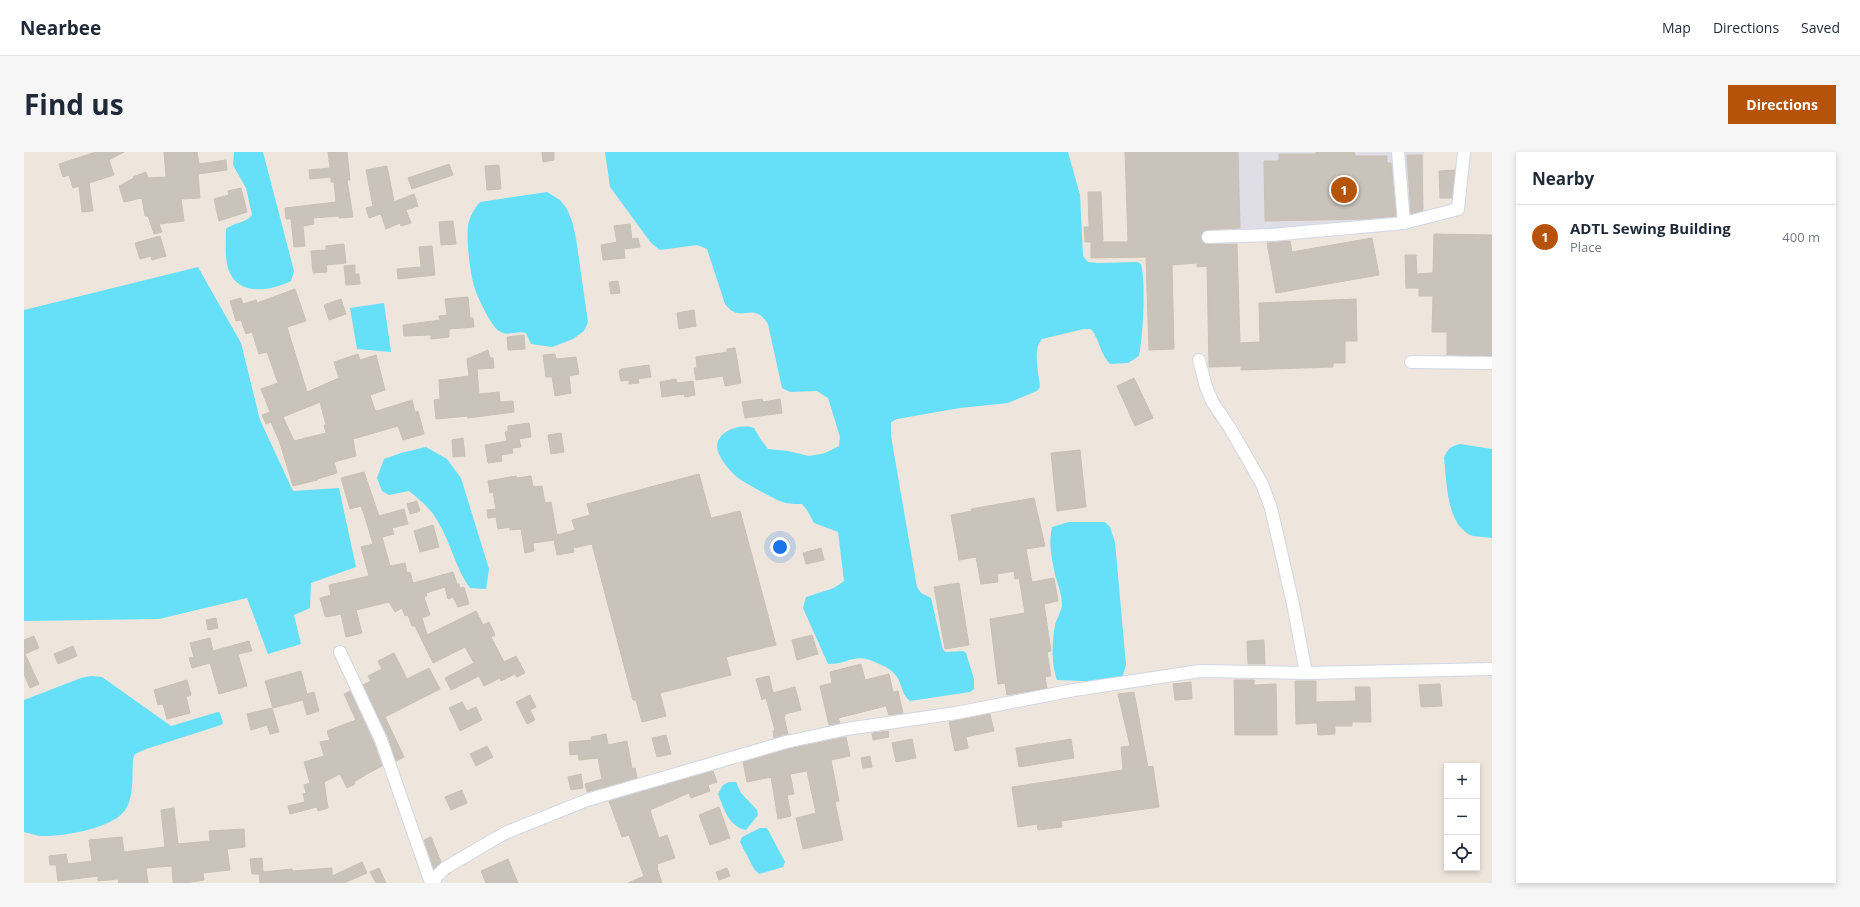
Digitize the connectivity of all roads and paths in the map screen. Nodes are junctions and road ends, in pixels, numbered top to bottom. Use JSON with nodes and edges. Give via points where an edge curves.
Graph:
{"nodes":[{"id":1,"x":1398,"y":152,"type":"edge"},
{"id":2,"x":1464,"y":152,"type":"edge"},
{"id":3,"x":1404,"y":222,"type":"junction"},
{"id":4,"x":1208,"y":237,"type":"dead end"},
{"id":5,"x":1199,"y":360,"type":"dead end"},
{"id":6,"x":1410,"y":362,"type":"dead end"},
{"id":7,"x":1492,"y":363,"type":"edge"},
{"id":8,"x":340,"y":652,"type":"dead end"},
{"id":9,"x":1492,"y":669,"type":"edge"},
{"id":10,"x":1306,"y":673,"type":"junction"},
{"id":11,"x":432,"y":883,"type":"edge"}],
"edges":[{"from":1,"to":3,"type":"street"},
{"from":2,"to":3,"type":"street","via":[[1458,209]]},
{"from":3,"to":4,"type":"street","via":[[1271,235]]},
{"from":5,"to":10,"type":"street","via":[[1213,403],[1262,484],[1293,604]]},
{"from":6,"to":7,"type":"street"},
{"from":8,"to":11,"type":"street","via":[[381,740]]},
{"from":9,"to":10,"type":"street"},
{"from":10,"to":11,"type":"street","via":[[1200,672],[1074,690],[786,742],[587,800],[505,834],[445,868]]}]}
